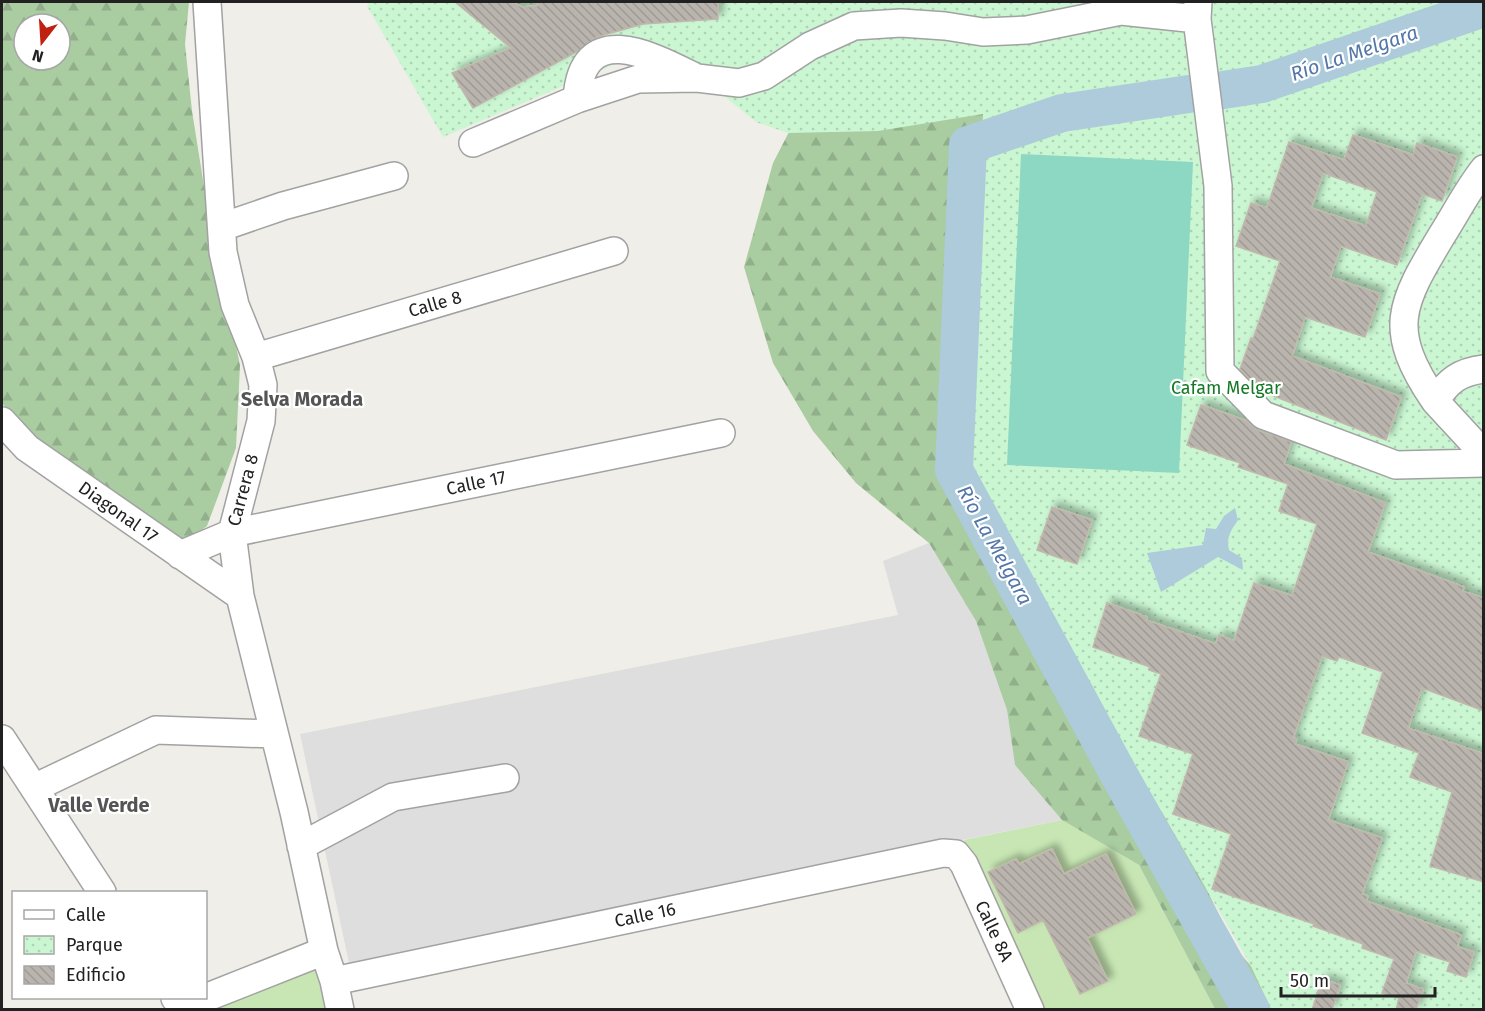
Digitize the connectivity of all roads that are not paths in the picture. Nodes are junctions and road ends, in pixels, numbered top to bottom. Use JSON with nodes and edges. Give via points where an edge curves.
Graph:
{"nodes":[{"id":1,"x":207,"y":2,"type":"edge"},
{"id":2,"x":1197,"y":10,"type":"edge"},
{"id":3,"x":697,"y":78,"type":"junction"},
{"id":4,"x":578,"y":99,"type":"junction"},
{"id":5,"x":473,"y":143,"type":"dead end"},
{"id":6,"x":1484,"y":169,"type":"edge"},
{"id":7,"x":394,"y":176,"type":"dead end"},
{"id":8,"x":222,"y":227,"type":"junction"},
{"id":9,"x":614,"y":251,"type":"dead end"},
{"id":10,"x":256,"y":357,"type":"junction"},
{"id":11,"x":1484,"y":369,"type":"edge"},
{"id":12,"x":1436,"y":401,"type":"junction"},
{"id":13,"x":2,"y":421,"type":"edge"},
{"id":14,"x":721,"y":433,"type":"dead end"},
{"id":15,"x":1484,"y":454,"type":"edge"},
{"id":16,"x":1484,"y":463,"type":"edge"},
{"id":17,"x":232,"y":533,"type":"junction"},
{"id":18,"x":180,"y":555,"type":"junction"},
{"id":19,"x":240,"y":596,"type":"junction"},
{"id":20,"x":274,"y":734,"type":"junction"},
{"id":21,"x":2,"y":738,"type":"edge"},
{"id":22,"x":505,"y":778,"type":"dead end"},
{"id":23,"x":34,"y":788,"type":"junction"},
{"id":24,"x":301,"y":846,"type":"junction"},
{"id":25,"x":956,"y":854,"type":"joint"},
{"id":26,"x":101,"y":891,"type":"edge"},
{"id":27,"x":324,"y":951,"type":"junction"},
{"id":28,"x":334,"y":981,"type":"junction"},
{"id":29,"x":207,"y":997,"type":"edge"},
{"id":30,"x":176,"y":999,"type":"edge"},
{"id":31,"x":203,"y":999,"type":"edge"},
{"id":32,"x":340,"y":1010,"type":"edge"},
{"id":33,"x":1030,"y":1010,"type":"edge"}],
"edges":[{"from":1,"to":8,"type":"street","name":"Carrera 8"},
{"from":2,"to":3,"type":"street","via":[[1121,11],[1027,30],[983,32],[901,23],[854,26],[810,46],[764,76],[739,83]]},
{"from":2,"to":16,"type":"street","via":[[1218,186],[1220,371],[1263,415],[1396,465]]},
{"from":3,"to":4,"type":"street","via":[[638,79]]},
{"from":3,"to":4,"type":"street","via":[[628,48],[608,49],[588,63],[580,75]]},
{"from":4,"to":5,"type":"street"},
{"from":6,"to":12,"type":"street","via":[[1412,285],[1403,325],[1407,352]]},
{"from":7,"to":8,"type":"street"},
{"from":8,"to":10,"type":"street","name":"Carrera 8","via":[[235,305]]},
{"from":9,"to":10,"type":"street","name":"Calle 8"},
{"from":10,"to":17,"type":"street","name":"Carrera 8","via":[[263,385],[261,421]]},
{"from":11,"to":12,"type":"street","via":[[1468,371],[1448,381]]},
{"from":12,"to":15,"type":"street"},
{"from":13,"to":18,"type":"street","name":"Diagonal 17","via":[[27,448]]},
{"from":14,"to":17,"type":"street","name":"Calle 17"},
{"from":17,"to":18,"type":"street","name":"Calle 17"},
{"from":17,"to":19,"type":"street","name":"Carrera 8"},
{"from":18,"to":19,"type":"street","name":"Diagonal 17"},
{"from":19,"to":20,"type":"street","name":"Carrera 8"},
{"from":20,"to":23,"type":"street","via":[[156,730]]},
{"from":20,"to":24,"type":"street","name":"Carrera 8"},
{"from":21,"to":23,"type":"street"},
{"from":22,"to":24,"type":"street","via":[[393,797]]},
{"from":23,"to":26,"type":"street"},
{"from":24,"to":27,"type":"street","name":"Carrera 8"},
{"from":25,"to":28,"type":"street","name":"Calle 16","via":[[943,853]]},
{"from":25,"to":33,"type":"street","name":"Calle 8A"},
{"from":27,"to":28,"type":"street","name":"Carrera 8"},
{"from":27,"to":29,"type":"street"},
{"from":28,"to":32,"type":"street","name":"Carrera 8"},
{"from":30,"to":31,"type":"street"}]}
